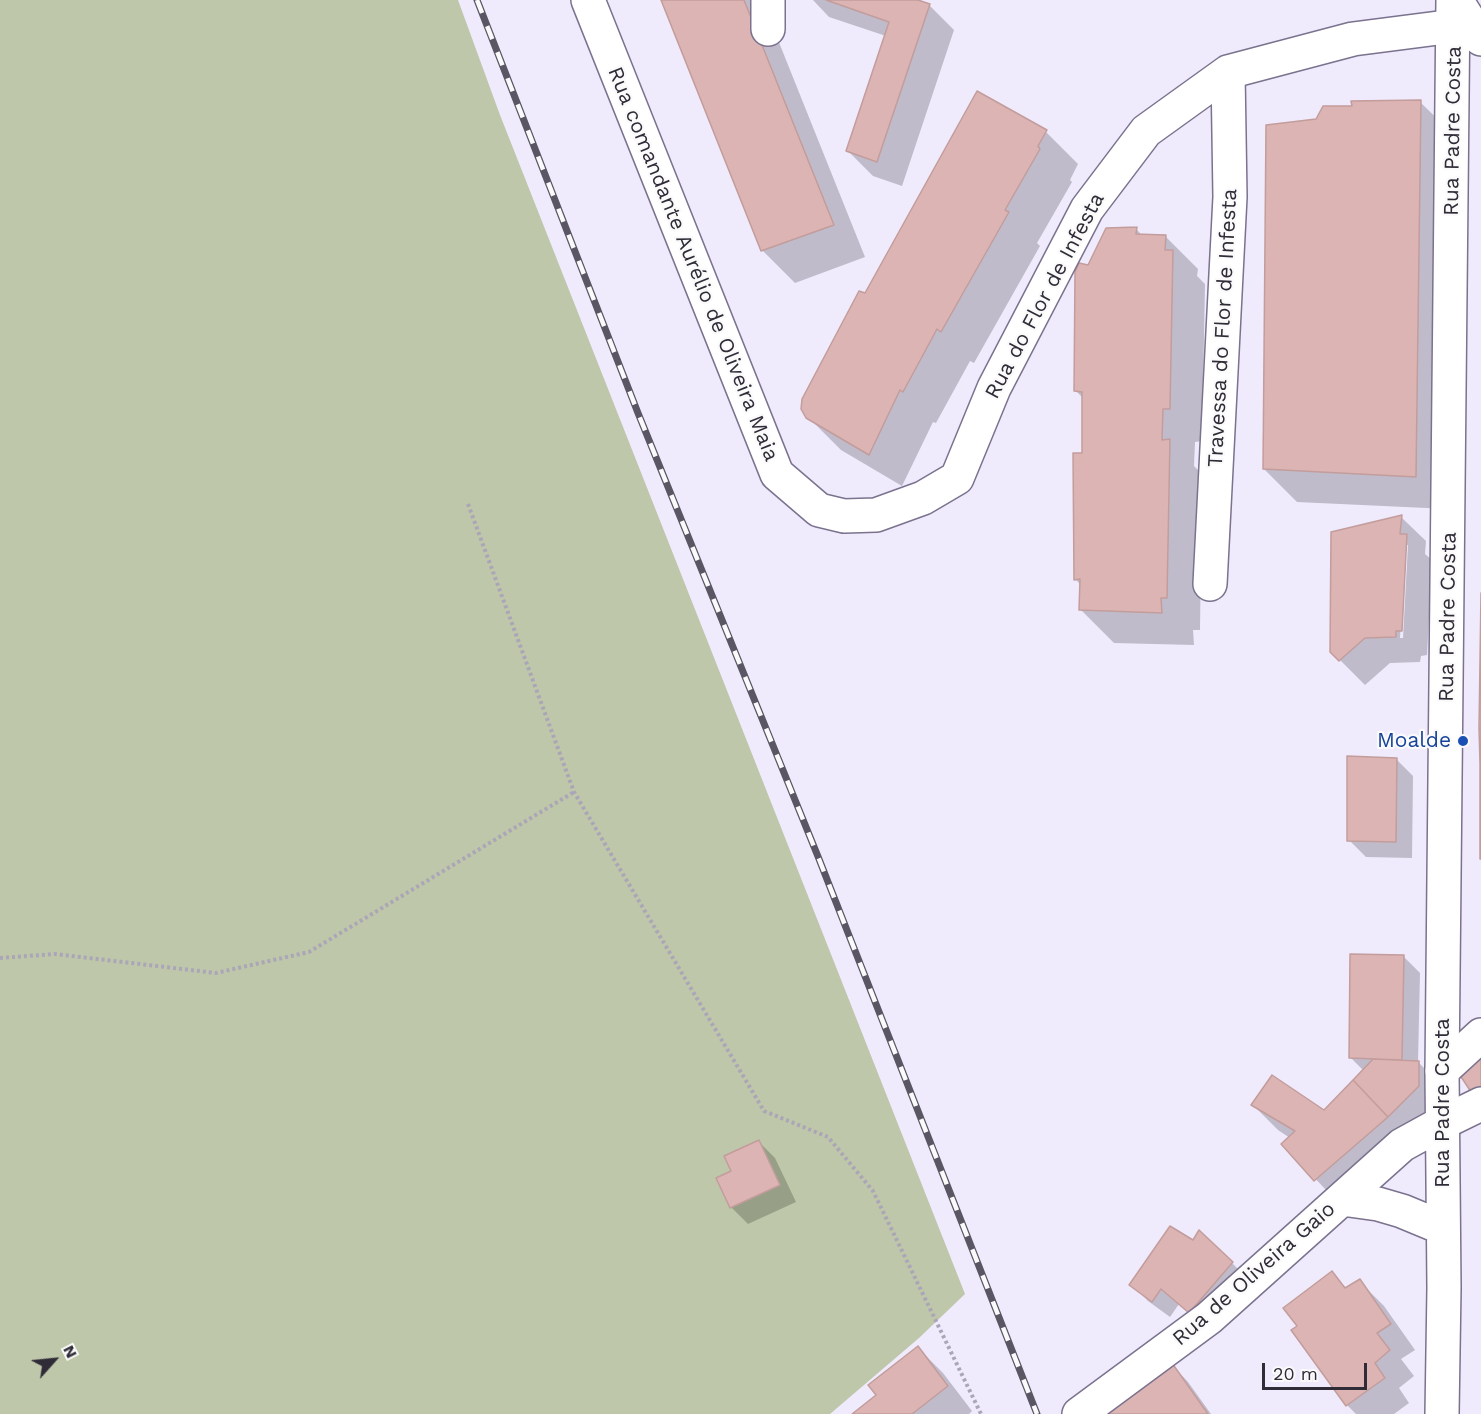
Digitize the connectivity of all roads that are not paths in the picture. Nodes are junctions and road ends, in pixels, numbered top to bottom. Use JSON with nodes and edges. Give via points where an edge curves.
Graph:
{"nodes":[{"id":1,"x":588,"y":0,"type":"edge"},
{"id":2,"x":1461,"y":16,"type":"edge"},
{"id":3,"x":1228,"y":72,"type":"junction"},
{"id":4,"x":957,"y":478,"type":"joint"},
{"id":5,"x":1210,"y":584,"type":"dead end"},
{"id":6,"x":1481,"y":1035,"type":"edge"},
{"id":7,"x":1442,"y":1071,"type":"junction"},
{"id":8,"x":1481,"y":1104,"type":"edge"},
{"id":9,"x":1442,"y":1123,"type":"junction"},
{"id":10,"x":1342,"y":1199,"type":"junction"},
{"id":11,"x":1443,"y":1228,"type":"junction"},
{"id":12,"x":1085,"y":1409,"type":"edge"},
{"id":13,"x":1442,"y":1414,"type":"edge"}],
"edges":[{"from":1,"to":4,"type":"street","name":"Rua comandante Aurélio de Oliveira Maia","via":[[777,474],[819,510],[844,516],[876,515],[923,498]]},
{"from":2,"to":3,"type":"street","name":"Rua do Flor de Infesta"},
{"from":2,"to":7,"type":"street","name":"Rua Padre Costa"},
{"from":3,"to":4,"type":"street","name":"Rua do Flor de Infesta","via":[[1146,131],[1087,209],[994,388]]},
{"from":3,"to":5,"type":"street","name":"Travessa do Flor de Infesta","via":[[1230,197]]},
{"from":6,"to":7,"type":"street"},
{"from":7,"to":9,"type":"street","name":"Rua Padre Costa"},
{"from":8,"to":9,"type":"street","name":"Rua de Oliveira Gaio"},
{"from":9,"to":10,"type":"street","name":"Rua de Oliveira Gaio","via":[[1402,1145]]},
{"from":9,"to":11,"type":"street","name":"Rua Padre Costa"},
{"from":10,"to":11,"type":"street","name":"Rua de Oliveira Gaio","via":[[1378,1204]]},
{"from":10,"to":12,"type":"street","name":"Rua de Oliveira Gaio","via":[[1209,1318]]},
{"from":11,"to":13,"type":"street","name":"Rua Padre Costa"}]}
